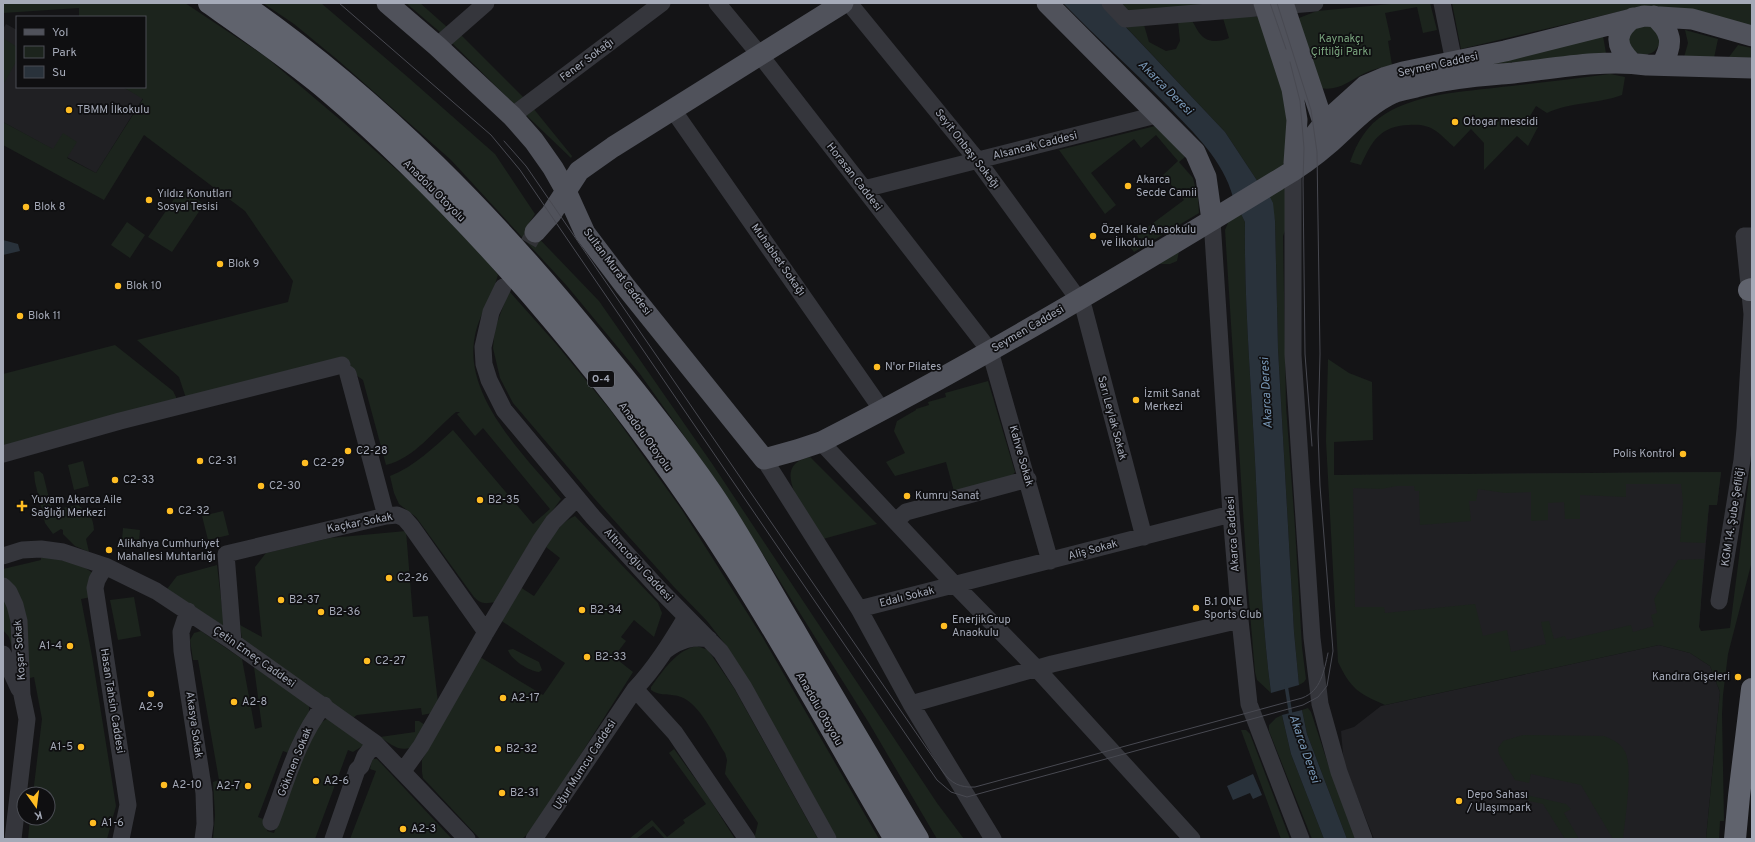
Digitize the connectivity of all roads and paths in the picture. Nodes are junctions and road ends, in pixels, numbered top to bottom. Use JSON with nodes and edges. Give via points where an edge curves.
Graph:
{"nodes":[{"id":1,"x":209,"y":3,"type":"edge"},
{"id":2,"x":241,"y":3,"type":"edge"},
{"id":3,"x":387,"y":3,"type":"edge"},
{"id":4,"x":486,"y":3,"type":"edge"},
{"id":5,"x":662,"y":3,"type":"edge"},
{"id":6,"x":717,"y":3,"type":"edge"},
{"id":7,"x":843,"y":3,"type":"edge"},
{"id":8,"x":849,"y":3,"type":"edge"},
{"id":9,"x":1047,"y":3,"type":"edge"},
{"id":10,"x":1110,"y":3,"type":"edge"},
{"id":11,"x":1316,"y":3,"type":"edge"},
{"id":12,"x":1442,"y":3,"type":"edge"},
{"id":13,"x":1274,"y":5,"type":"edge"},
{"id":14,"x":1643,"y":17,"type":"junction"},
{"id":15,"x":1752,"y":36,"type":"edge"},
{"id":16,"x":437,"y":46,"type":"junction"},
{"id":17,"x":760,"y":55,"type":"junction"},
{"id":18,"x":1454,"y":62,"type":"junction"},
{"id":19,"x":1631,"y":62,"type":"junction"},
{"id":20,"x":1662,"y":64,"type":"junction"},
{"id":21,"x":1752,"y":68,"type":"edge"},
{"id":22,"x":1365,"y":86,"type":"junction"},
{"id":23,"x":1312,"y":93,"type":"junction"},
{"id":24,"x":673,"y":110,"type":"junction"},
{"id":25,"x":1160,"y":114,"type":"junction"},
{"id":26,"x":512,"y":116,"type":"junction"},
{"id":27,"x":1327,"y":133,"type":"junction"},
{"id":28,"x":978,"y":161,"type":"junction"},
{"id":29,"x":553,"y":168,"type":"junction"},
{"id":30,"x":1289,"y":170,"type":"junction"},
{"id":31,"x":864,"y":190,"type":"junction"},
{"id":32,"x":566,"y":191,"type":"junction"},
{"id":33,"x":1219,"y":216,"type":"junction"},
{"id":34,"x":535,"y":232,"type":"junction"},
{"id":35,"x":585,"y":233,"type":"junction"},
{"id":36,"x":1752,"y":236,"type":"edge"},
{"id":37,"x":503,"y":287,"type":"dead end"},
{"id":38,"x":1750,"y":290,"type":"edge"},
{"id":39,"x":1079,"y":300,"type":"junction"},
{"id":40,"x":1752,"y":314,"type":"edge"},
{"id":41,"x":990,"y":351,"type":"junction"},
{"id":42,"x":882,"y":410,"type":"junction"},
{"id":43,"x":821,"y":442,"type":"junction"},
{"id":44,"x":3,"y":454,"type":"edge"},
{"id":45,"x":764,"y":459,"type":"junction"},
{"id":46,"x":1028,"y":479,"type":"junction"},
{"id":47,"x":577,"y":498,"type":"junction"},
{"id":48,"x":1231,"y":514,"type":"junction"},
{"id":49,"x":386,"y":516,"type":"junction"},
{"id":50,"x":896,"y":521,"type":"junction"},
{"id":51,"x":1144,"y":537,"type":"junction"},
{"id":52,"x":3,"y":544,"type":"edge"},
{"id":53,"x":22,"y":550,"type":"junction"},
{"id":54,"x":3,"y":556,"type":"edge"},
{"id":55,"x":1050,"y":561,"type":"junction"},
{"id":56,"x":105,"y":566,"type":"junction"},
{"id":57,"x":955,"y":585,"type":"junction"},
{"id":58,"x":3,"y":586,"type":"edge"},
{"id":59,"x":1719,"y":601,"type":"dead end"},
{"id":60,"x":859,"y":609,"type":"junction"},
{"id":61,"x":188,"y":612,"type":"junction"},
{"id":62,"x":682,"y":613,"type":"junction"},
{"id":63,"x":1240,"y":620,"type":"junction"},
{"id":64,"x":486,"y":632,"type":"junction"},
{"id":65,"x":709,"y":639,"type":"junction"},
{"id":66,"x":233,"y":642,"type":"junction"},
{"id":67,"x":666,"y":650,"type":"junction"},
{"id":68,"x":3,"y":654,"type":"edge"},
{"id":69,"x":1037,"y":669,"type":"junction"},
{"id":70,"x":635,"y":689,"type":"junction"},
{"id":71,"x":1752,"y":689,"type":"edge"},
{"id":72,"x":22,"y":695,"type":"junction"},
{"id":73,"x":911,"y":704,"type":"junction"},
{"id":74,"x":324,"y":705,"type":"junction"},
{"id":75,"x":375,"y":743,"type":"junction"},
{"id":76,"x":403,"y":771,"type":"junction"},
{"id":77,"x":270,"y":822,"type":"dead end"},
{"id":78,"x":13,"y":839,"type":"edge"},
{"id":79,"x":121,"y":839,"type":"edge"},
{"id":80,"x":203,"y":839,"type":"edge"},
{"id":81,"x":332,"y":839,"type":"edge"},
{"id":82,"x":467,"y":839,"type":"edge"},
{"id":83,"x":534,"y":839,"type":"edge"},
{"id":84,"x":746,"y":839,"type":"edge"},
{"id":85,"x":828,"y":839,"type":"edge"},
{"id":86,"x":895,"y":839,"type":"edge"},
{"id":87,"x":918,"y":839,"type":"edge"},
{"id":88,"x":993,"y":839,"type":"edge"},
{"id":89,"x":1192,"y":839,"type":"edge"},
{"id":90,"x":1301,"y":839,"type":"edge"},
{"id":91,"x":1364,"y":839,"type":"edge"},
{"id":92,"x":1735,"y":839,"type":"edge"}],
"edges":[{"from":1,"to":86,"type":"highway","name":"Anadolu Otoyolu","number":"O-4","via":[[274,48],[361,120],[426,181],[498,257],[569,340],[623,406],[736,569]]},
{"from":2,"to":87,"type":"highway","name":"Anadolu Otoyolu","number":"O-4","via":[[332,71],[452,180],[582,324],[712,493]]},
{"from":3,"to":16,"type":"main road","name":"Sultan Murat Caddesi"},
{"from":4,"to":16,"type":"street"},
{"from":5,"to":26,"type":"street","name":"Fener Sokağı"},
{"from":6,"to":17,"type":"street","name":"Horasan Caddesi"},
{"from":7,"to":17,"type":"main road"},
{"from":8,"to":28,"type":"street","name":"Seyit Onbaşı Sokağı"},
{"from":9,"to":25,"type":"main road"},
{"from":10,"to":13,"type":"street","via":[[1125,19]]},
{"from":11,"to":13,"type":"street"},
{"from":12,"to":18,"type":"street"},
{"from":13,"to":23,"type":"main road"},
{"from":13,"to":30,"type":"main road","via":[[1297,120]]},
{"from":14,"to":15,"type":"main road","name":"Seymen Caddesi","via":[[1692,19]]},
{"from":14,"to":18,"type":"main road","name":"Seymen Caddesi"},
{"from":14,"to":19,"type":"main road","via":[[1622,29],[1619,43],[1622,53]]},
{"from":14,"to":20,"type":"main road","via":[[1663,25],[1670,39],[1670,47]]},
{"from":16,"to":26,"type":"main road","name":"Sultan Murat Caddesi"},
{"from":17,"to":24,"type":"main road"},
{"from":17,"to":31,"type":"street","name":"Horasan Caddesi"},
{"from":18,"to":22,"type":"main road","name":"Seymen Caddesi","via":[[1386,76]]},
{"from":19,"to":20,"type":"main road","name":"Seymen Caddesi"},
{"from":19,"to":27,"type":"main road","name":"Seymen Caddesi","via":[[1424,84],[1394,92],[1355,119]]},
{"from":20,"to":21,"type":"main road","name":"Seymen Caddesi"},
{"from":22,"to":23,"type":"main road","via":[[1327,97]]},
{"from":22,"to":27,"type":"main road","name":"Seymen Caddesi"},
{"from":23,"to":27,"type":"main road"},
{"from":24,"to":32,"type":"main road","via":[[579,171]]},
{"from":24,"to":42,"type":"street","name":"Muhabbet Sokağı"},
{"from":25,"to":28,"type":"street","name":"Alsancak Caddesi"},
{"from":25,"to":33,"type":"main road","via":[[1195,152]]},
{"from":26,"to":29,"type":"main road","name":"Sultan Murat Caddesi"},
{"from":27,"to":30,"type":"main road","name":"Seymen Caddesi"},
{"from":28,"to":31,"type":"street","name":"Alsancak Caddesi"},
{"from":28,"to":39,"type":"street","name":"Seyit Onbaşı Sokağı"},
{"from":29,"to":32,"type":"main road","name":"Sultan Murat Caddesi"},
{"from":29,"to":34,"type":"main road","via":[[547,209]]},
{"from":30,"to":33,"type":"main road","name":"Seymen Caddesi"},
{"from":30,"to":91,"type":"street","via":[[1293,362],[1312,638],[1319,700],[1340,772]]},
{"from":31,"to":41,"type":"street","name":"Horasan Caddesi"},
{"from":32,"to":34,"type":"main road"},
{"from":32,"to":35,"type":"main road","name":"Sultan Murat Caddesi"},
{"from":33,"to":39,"type":"main road","name":"Seymen Caddesi"},
{"from":33,"to":48,"type":"street","name":"Akarca Caddesi"},
{"from":34,"to":35,"type":"main road","via":[[547,225],[557,224],[573,227]]},
{"from":35,"to":45,"type":"main road","name":"Sultan Murat Caddesi"},
{"from":36,"to":38,"type":"street","name":"KGM 14. Şube Şefliği","via":[[1744,236]]},
{"from":37,"to":47,"type":"street","name":"Altıncıoğlu Caddesi","via":[[491,312],[483,347],[484,364],[489,380],[504,410]]},
{"from":38,"to":40,"type":"street","name":"KGM 14. Şube Şefliği"},
{"from":39,"to":41,"type":"main road","name":"Seymen Caddesi"},
{"from":39,"to":51,"type":"street","name":"Sarı Leylak Sokak","via":[[1084,309]]},
{"from":40,"to":59,"type":"street","name":"KGM 14. Şube Şefliği","via":[[1744,446]]},
{"from":41,"to":42,"type":"main road","name":"Seymen Caddesi"},
{"from":41,"to":46,"type":"street","name":"Kahve Sokak"},
{"from":42,"to":43,"type":"main road","name":"Seymen Caddesi"},
{"from":43,"to":45,"type":"main road","name":"Seymen Caddesi"},
{"from":43,"to":50,"type":"street"},
{"from":44,"to":49,"type":"street","via":[[120,421],[345,370]]},
{"from":45,"to":60,"type":"street"},
{"from":46,"to":50,"type":"street","via":[[906,512]]},
{"from":46,"to":55,"type":"street","name":"Kahve Sokak"},
{"from":47,"to":62,"type":"street","name":"Altıncıoğlu Caddesi"},
{"from":47,"to":64,"type":"street","via":[[550,527]]},
{"from":48,"to":51,"type":"street","name":"Aliş Sokak"},
{"from":48,"to":63,"type":"street","name":"Akarca Caddesi"},
{"from":49,"to":64,"type":"street","name":"Kaçkar Sokak","via":[[397,515],[411,526]]},
{"from":49,"to":66,"type":"street","name":"Kaçkar Sokak","via":[[226,554]]},
{"from":50,"to":57,"type":"street"},
{"from":51,"to":55,"type":"street","name":"Aliş Sokak"},
{"from":52,"to":53,"type":"street"},
{"from":53,"to":54,"type":"street","name":"Çetin Emeç Caddesi"},
{"from":53,"to":56,"type":"street","name":"Çetin Emeç Caddesi","via":[[63,552]]},
{"from":55,"to":57,"type":"street","name":"Aliş Sokak"},
{"from":56,"to":61,"type":"street","name":"Çetin Emeç Caddesi","via":[[156,590]]},
{"from":56,"to":79,"type":"street","name":"Hasan Tahsin Caddesi","via":[[97,580],[96,588],[128,805]]},
{"from":57,"to":60,"type":"street","name":"Edalı Sokak"},
{"from":57,"to":69,"type":"street"},
{"from":58,"to":72,"type":"street","name":"Koşar Sokak","via":[[12,598],[19,621]]},
{"from":60,"to":73,"type":"street"},
{"from":61,"to":66,"type":"street","name":"Çetin Emeç Caddesi"},
{"from":61,"to":80,"type":"street","name":"Akasya Sokak","via":[[181,632],[204,793]]},
{"from":62,"to":65,"type":"street","name":"Altıncıoğlu Caddesi"},
{"from":62,"to":67,"type":"street"},
{"from":62,"to":70,"type":"street","via":[[639,676]]},
{"from":63,"to":69,"type":"street"},
{"from":63,"to":90,"type":"street","name":"Akarca Caddesi","via":[[1250,704]]},
{"from":64,"to":76,"type":"street","via":[[422,746]]},
{"from":65,"to":67,"type":"street","via":[[688,638]]},
{"from":65,"to":85,"type":"street","name":"Altıncıoğlu Caddesi","via":[[722,652],[743,686]]},
{"from":66,"to":74,"type":"street","name":"Çetin Emeç Caddesi"},
{"from":67,"to":70,"type":"street"},
{"from":68,"to":72,"type":"street","name":"Koşar Sokak"},
{"from":69,"to":73,"type":"street"},
{"from":69,"to":89,"type":"street"},
{"from":70,"to":83,"type":"street","name":"Uğur Mumcu Caddesi"},
{"from":70,"to":84,"type":"street","via":[[675,733]]},
{"from":71,"to":92,"type":"highway"},
{"from":72,"to":78,"type":"street","name":"Koşar Sokak","via":[[27,719]]},
{"from":73,"to":88,"type":"street"},
{"from":74,"to":75,"type":"street","name":"Çetin Emeç Caddesi"},
{"from":74,"to":77,"type":"street","name":"Gökmen Sokak","via":[[302,739]]},
{"from":75,"to":76,"type":"street","name":"Çetin Emeç Caddesi"},
{"from":75,"to":81,"type":"street","via":[[357,770]]},
{"from":76,"to":82,"type":"street","name":"Çetin Emeç Caddesi"}]}
